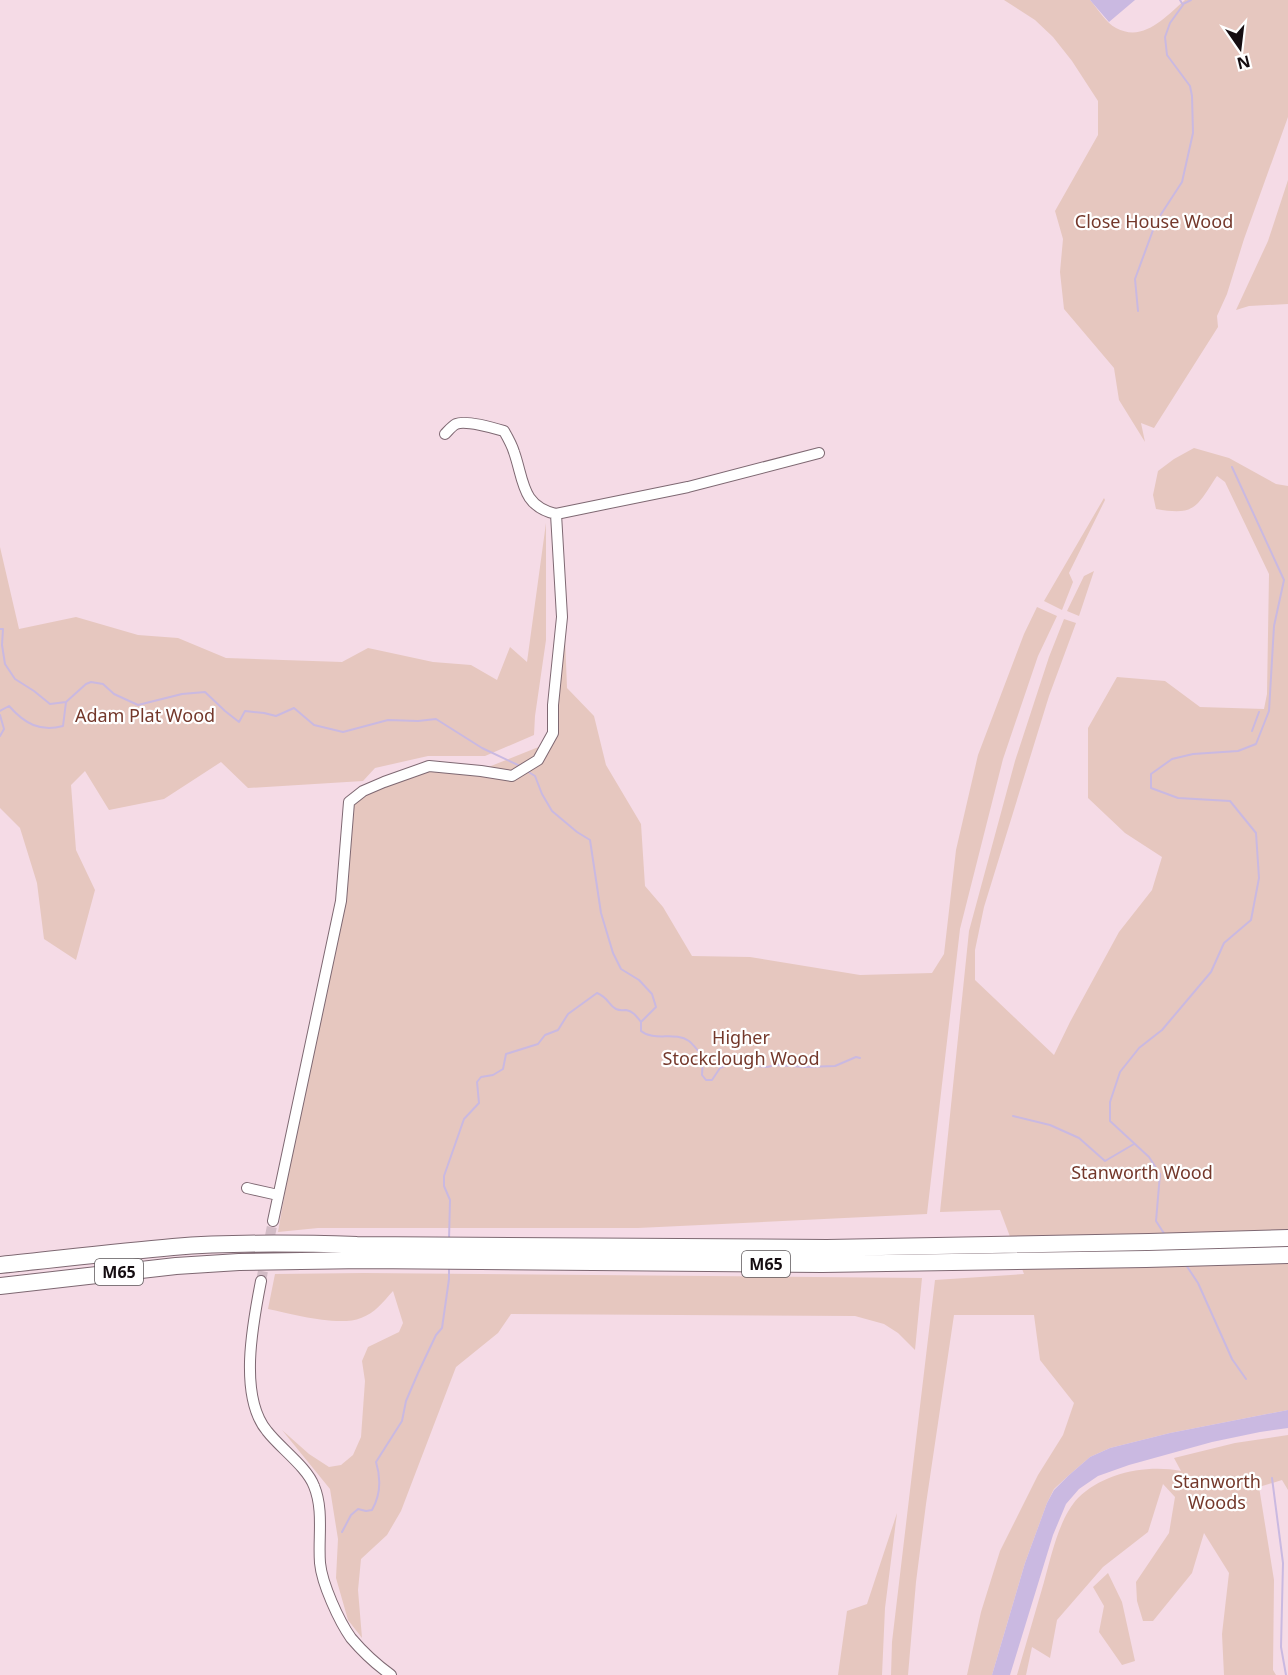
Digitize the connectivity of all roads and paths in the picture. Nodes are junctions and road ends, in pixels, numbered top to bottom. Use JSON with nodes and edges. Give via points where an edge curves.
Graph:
{"nodes":[{"id":1,"x":445,"y":434,"type":"dead end"},
{"id":2,"x":819,"y":453,"type":"dead end"},
{"id":3,"x":556,"y":514,"type":"junction"},
{"id":4,"x":247,"y":1188,"type":"dead end"},
{"id":5,"x":278,"y":1195,"type":"junction"},
{"id":6,"x":273,"y":1221,"type":"tunnel mouth"},
{"id":7,"x":1288,"y":1238,"type":"edge"},
{"id":8,"x":361,"y":1252,"type":"junction"},
{"id":9,"x":1008,"y":1253,"type":"junction"},
{"id":10,"x":1288,"y":1255,"type":"edge"},
{"id":11,"x":0,"y":1265,"type":"edge"},
{"id":12,"x":261,"y":1281,"type":"tunnel mouth"},
{"id":13,"x":0,"y":1286,"type":"edge"},
{"id":14,"x":391,"y":1675,"type":"edge"}],
"edges":[{"from":1,"to":3,"type":"street","via":[[461,423],[504,431],[515,453],[526,493],[538,507]]},
{"from":2,"to":3,"type":"street","via":[[688,487]]},
{"from":3,"to":5,"type":"street","via":[[562,617],[553,733],[538,760],[512,776],[429,766],[363,791],[349,802],[340,901]]},
{"from":4,"to":5,"type":"street"},
{"from":5,"to":6,"type":"street"},
{"from":7,"to":9,"type":"highway","number":"M65"},
{"from":8,"to":9,"type":"highway","number":"M65","via":[[822,1264]]},
{"from":8,"to":11,"type":"highway","number":"M65","via":[[306,1243],[175,1247]]},
{"from":8,"to":13,"type":"highway","number":"M65","via":[[176,1266]]},
{"from":9,"to":10,"type":"highway","number":"M65"},
{"from":12,"to":14,"type":"street","via":[[251,1350],[256,1413],[265,1429],[314,1484],[320,1521],[320,1563],[329,1596],[351,1637]]}]}
